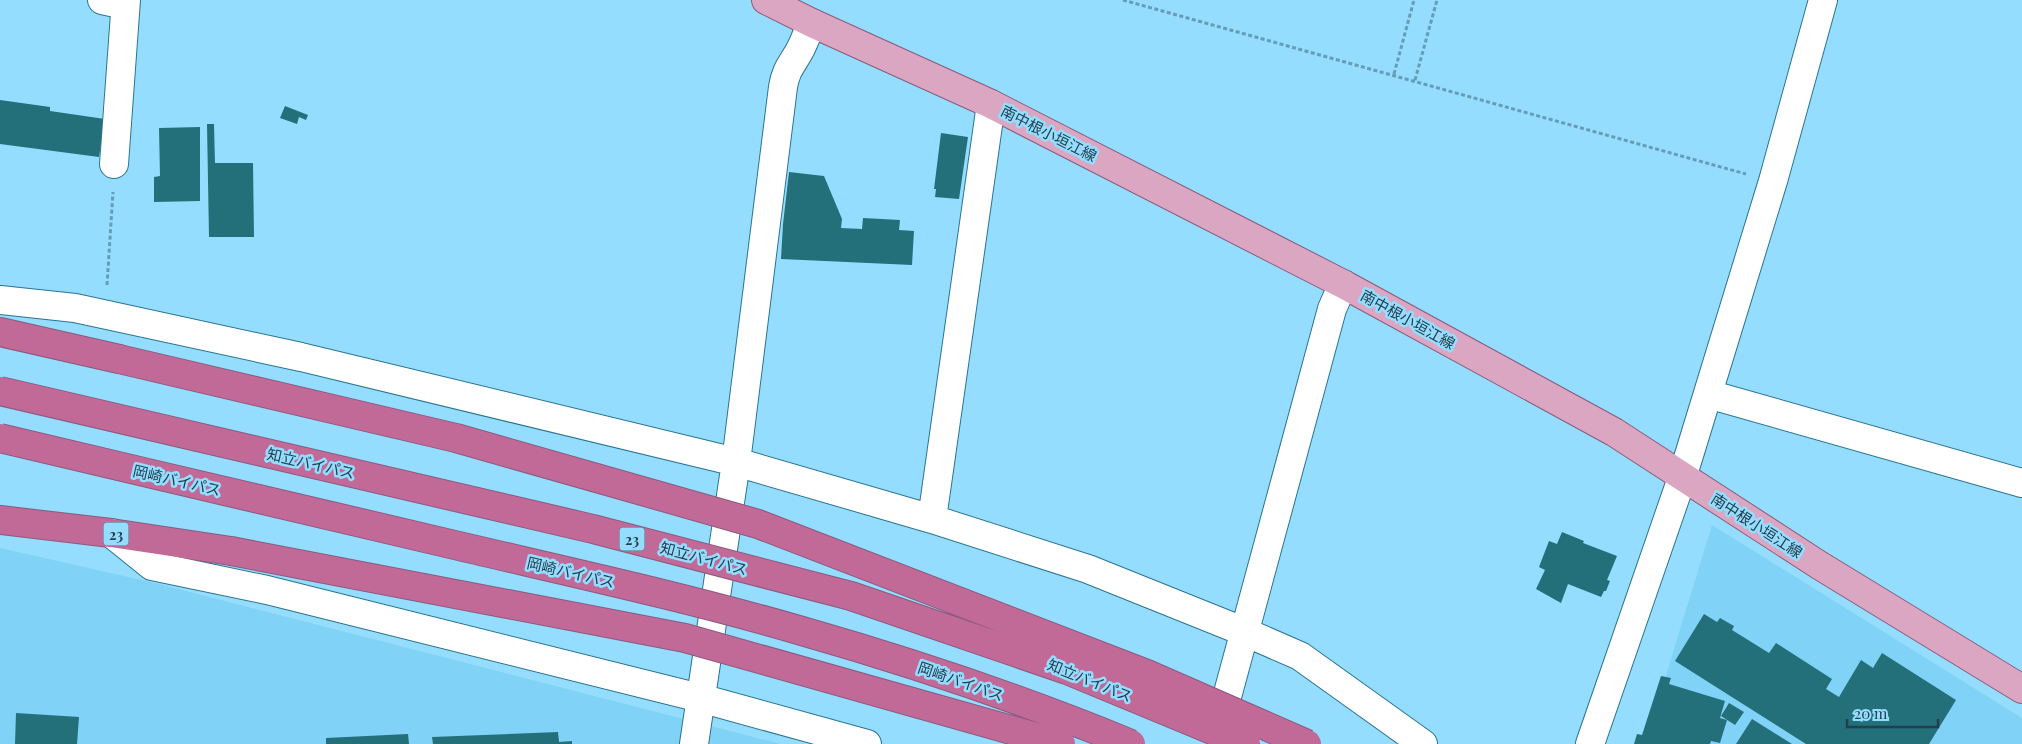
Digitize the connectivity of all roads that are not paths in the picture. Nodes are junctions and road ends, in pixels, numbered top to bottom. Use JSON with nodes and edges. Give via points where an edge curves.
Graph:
{"nodes":[{"id":1,"x":766,"y":0,"type":"edge"},
{"id":2,"x":1823,"y":0,"type":"edge"},
{"id":3,"x":118,"y":2,"type":"edge"},
{"id":4,"x":812,"y":23,"type":"junction"},
{"id":5,"x":990,"y":104,"type":"junction"},
{"id":6,"x":114,"y":164,"type":"road end"},
{"id":7,"x":1343,"y":284,"type":"junction"},
{"id":8,"x":0,"y":300,"type":"edge"},
{"id":9,"x":0,"y":332,"type":"edge"},
{"id":10,"x":0,"y":391,"type":"edge"},
{"id":11,"x":1708,"y":394,"type":"junction"},
{"id":12,"x":0,"y":438,"type":"edge"},
{"id":13,"x":736,"y":462,"type":"junction"},
{"id":14,"x":1682,"y":478,"type":"junction"},
{"id":15,"x":2022,"y":483,"type":"edge"},
{"id":16,"x":932,"y":519,"type":"junction"},
{"id":17,"x":0,"y":520,"type":"edge"},
{"id":18,"x":112,"y":533,"type":"junction"},
{"id":19,"x":1244,"y":632,"type":"junction"},
{"id":20,"x":2022,"y":689,"type":"edge"},
{"id":21,"x":700,"y":698,"type":"junction"},
{"id":22,"x":694,"y":744,"type":"edge"},
{"id":23,"x":867,"y":744,"type":"edge"},
{"id":24,"x":1061,"y":744,"type":"edge"},
{"id":25,"x":1131,"y":744,"type":"edge"},
{"id":26,"x":1214,"y":744,"type":"edge"},
{"id":27,"x":1246,"y":744,"type":"edge"},
{"id":28,"x":1308,"y":744,"type":"edge"},
{"id":29,"x":1423,"y":744,"type":"edge"},
{"id":30,"x":1590,"y":744,"type":"edge"}],
"edges":[{"from":1,"to":4,"type":"main road","name":"南中根小垣江線"},
{"from":2,"to":11,"type":"street"},
{"from":3,"to":6,"type":"street"},
{"from":4,"to":5,"type":"main road","name":"南中根小垣江線"},
{"from":4,"to":13,"type":"street","via":[[785,75]]},
{"from":5,"to":7,"type":"main road","name":"南中根小垣江線"},
{"from":5,"to":16,"type":"street"},
{"from":7,"to":14,"type":"main road","name":"南中根小垣江線","via":[[1614,432]]},
{"from":7,"to":19,"type":"street","via":[[1332,309]]},
{"from":8,"to":13,"type":"street","via":[[106,314],[301,357]]},
{"from":9,"to":28,"type":"highway","bridge":true,"via":[[456,438],[758,524],[1147,674]]},
{"from":10,"to":27,"type":"highway","name":"知立バイパス","number":"23","bridge":true,"via":[[584,527],[851,596],[1067,670]]},
{"from":11,"to":14,"type":"street"},
{"from":11,"to":15,"type":"street"},
{"from":12,"to":25,"type":"highway","name":"岡崎バイパス","bridge":true,"via":[[653,592],[799,630],[1005,695]]},
{"from":13,"to":16,"type":"street"},
{"from":13,"to":21,"type":"street"},
{"from":14,"to":20,"type":"main road","name":"南中根小垣江線"},
{"from":14,"to":30,"type":"street"},
{"from":16,"to":19,"type":"street","via":[[1088,570]]},
{"from":17,"to":18,"type":"highway","number":"23"},
{"from":18,"to":21,"type":"street","via":[[152,566],[267,590]]},
{"from":18,"to":24,"type":"highway","number":"23","bridge":true,"via":[[231,552],[684,638]]},
{"from":19,"to":26,"type":"street"},
{"from":19,"to":29,"type":"street","via":[[1300,656]]},
{"from":21,"to":22,"type":"street"},
{"from":21,"to":23,"type":"street"}]}
